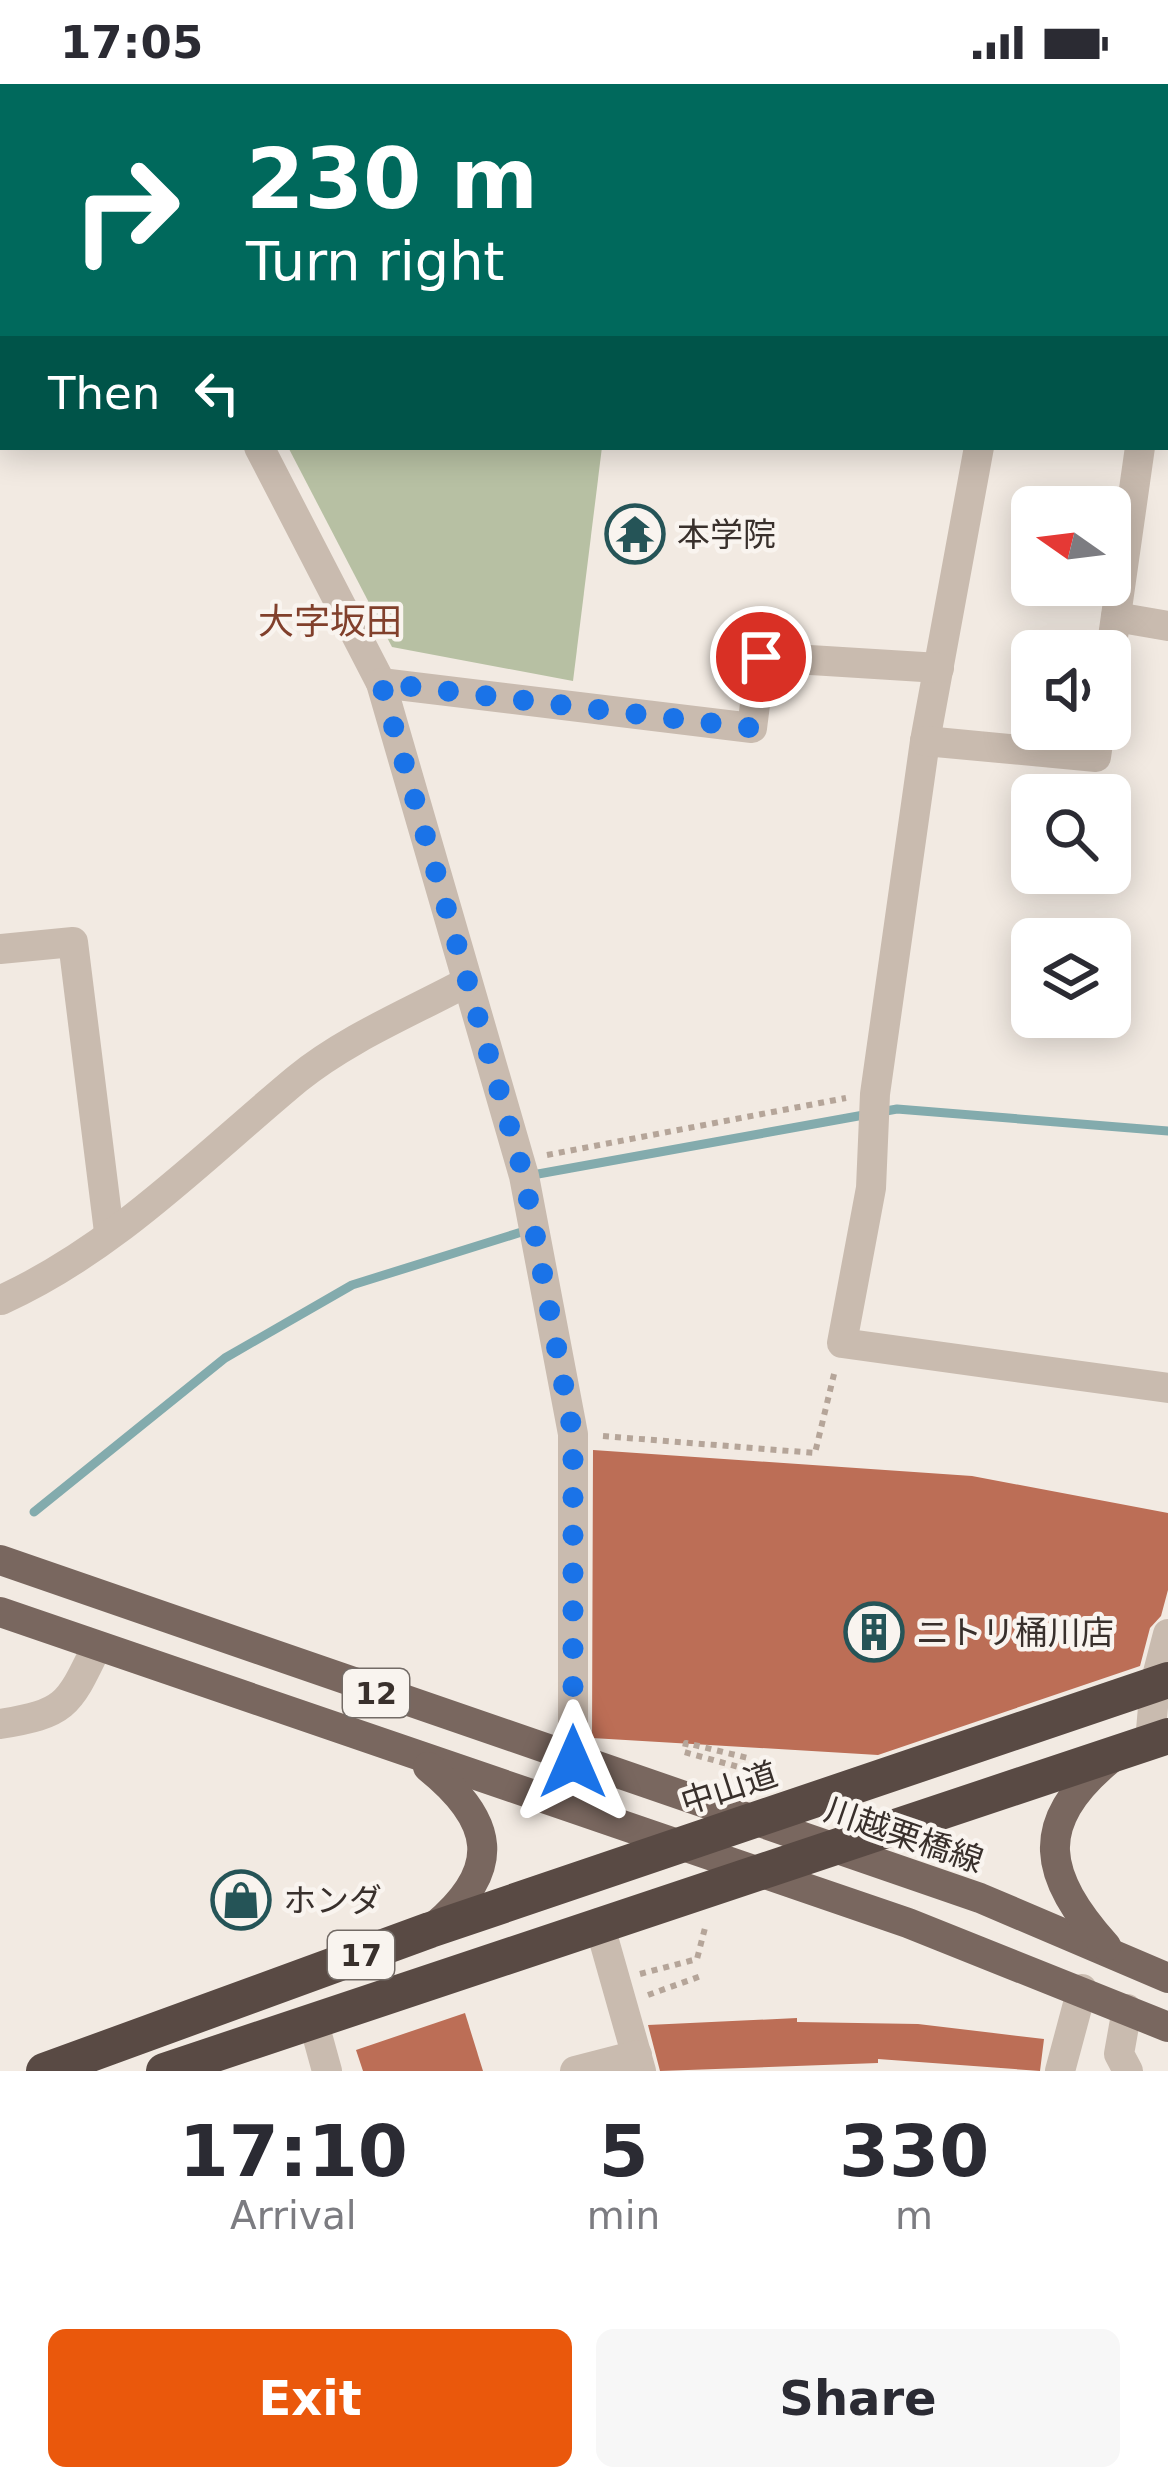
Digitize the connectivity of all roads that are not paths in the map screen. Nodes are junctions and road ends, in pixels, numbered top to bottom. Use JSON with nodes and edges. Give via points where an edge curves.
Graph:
{"nodes":[{"id":1,"x":261,"y":450,"type":"edge"},
{"id":2,"x":979,"y":450,"type":"edge"},
{"id":3,"x":1140,"y":450,"type":"edge"},
{"id":4,"x":1116,"y":617,"type":"junction"},
{"id":5,"x":1168,"y":626,"type":"edge"},
{"id":6,"x":1114,"y":630,"type":"edge"},
{"id":7,"x":938,"y":668,"type":"junction"},
{"id":8,"x":381,"y":683,"type":"junction"},
{"id":9,"x":925,"y":741,"type":"junction"},
{"id":10,"x":1011,"y":749,"type":"edge"},
{"id":11,"x":1021,"y":750,"type":"edge"},
{"id":12,"x":1097,"y":750,"type":"edge"},
{"id":13,"x":0,"y":949,"type":"edge"},
{"id":14,"x":465,"y":983,"type":"junction"},
{"id":15,"x":109,"y":1232,"type":"junction"},
{"id":16,"x":0,"y":1301,"type":"edge"},
{"id":17,"x":1168,"y":1388,"type":"edge"},
{"id":18,"x":0,"y":1560,"type":"edge"},
{"id":19,"x":0,"y":1612,"type":"edge"},
{"id":20,"x":1168,"y":1634,"type":"edge"},
{"id":21,"x":98,"y":1646,"type":"junction"},
{"id":22,"x":1161,"y":1682,"type":"edge"},
{"id":23,"x":0,"y":1724,"type":"edge"},
{"id":24,"x":1145,"y":1744,"type":"edge"},
{"id":25,"x":412,"y":1754,"type":"junction"},
{"id":26,"x":573,"y":1762,"type":"junction"},
{"id":27,"x":754,"y":1822,"type":"junction"},
{"id":28,"x":680,"y":1845,"type":"junction"},
{"id":29,"x":829,"y":1847,"type":"junction"},
{"id":30,"x":755,"y":1870,"type":"junction"},
{"id":31,"x":598,"y":1923,"type":"junction"},
{"id":32,"x":430,"y":1930,"type":"junction"},
{"id":33,"x":1109,"y":1949,"type":"junction"},
{"id":34,"x":1168,"y":1978,"type":"edge"},
{"id":35,"x":1082,"y":1989,"type":"junction"},
{"id":36,"x":1126,"y":2009,"type":"junction"},
{"id":37,"x":313,"y":2020,"type":"junction"},
{"id":38,"x":1168,"y":2027,"type":"edge"},
{"id":39,"x":639,"y":2063,"type":"edge"},
{"id":40,"x":44,"y":2071,"type":"edge"},
{"id":41,"x":164,"y":2071,"type":"edge"},
{"id":42,"x":327,"y":2071,"type":"edge"},
{"id":43,"x":575,"y":2071,"type":"edge"},
{"id":44,"x":1060,"y":2071,"type":"edge"},
{"id":45,"x":1128,"y":2071,"type":"edge"}],
"edges":[{"from":1,"to":8,"type":"street"},
{"from":2,"to":7,"type":"street"},
{"from":3,"to":4,"type":"street"},
{"from":4,"to":5,"type":"street"},
{"from":4,"to":6,"type":"street"},
{"from":7,"to":8,"type":"street","via":[[761,657],[752,728]]},
{"from":7,"to":9,"type":"street"},
{"from":8,"to":14,"type":"street"},
{"from":9,"to":10,"type":"street"},
{"from":9,"to":17,"type":"street","via":[[875,1094],[871,1188],[842,1343]]},
{"from":11,"to":12,"type":"street","via":[[1096,757]]},
{"from":13,"to":15,"type":"street","via":[[74,943]]},
{"from":14,"to":15,"type":"street","via":[[298,1078],[216,1154]]},
{"from":14,"to":26,"type":"street","via":[[520,1161],[573,1434]]},
{"from":15,"to":16,"type":"street"},
{"from":18,"to":26,"type":"main road","name":"川越栗橋線","number":"12"},
{"from":19,"to":21,"type":"main road","number":"12"},
{"from":20,"to":22,"type":"street"},
{"from":21,"to":23,"type":"street","via":[[52,1716]]},
{"from":21,"to":25,"type":"main road","number":"12"},
{"from":22,"to":24,"type":"street"},
{"from":22,"to":27,"type":"highway","name":"中山道","number":"17"},
{"from":24,"to":29,"type":"highway","number":"17"},
{"from":24,"to":33,"type":"main road","via":[[1075,1791],[1054,1831],[1064,1891]]},
{"from":25,"to":28,"type":"main road","number":"12"},
{"from":25,"to":32,"type":"main road","via":[[451,1786],[482,1835],[475,1885]]},
{"from":26,"to":27,"type":"main road","name":"川越栗橋線","number":"12"},
{"from":27,"to":28,"type":"highway","name":"中山道","number":"17"},
{"from":27,"to":29,"type":"main road","name":"川越栗橋線","number":"12"},
{"from":28,"to":30,"type":"main road","number":"12"},
{"from":28,"to":32,"type":"highway","name":"中山道","number":"17"},
{"from":29,"to":30,"type":"highway","number":"17"},
{"from":29,"to":33,"type":"main road","name":"川越栗橋線","number":"12"},
{"from":30,"to":31,"type":"highway","number":"17"},
{"from":30,"to":35,"type":"main road","number":"12"},
{"from":31,"to":37,"type":"highway","number":"17"},
{"from":31,"to":39,"type":"street"},
{"from":32,"to":40,"type":"highway","name":"中山道","number":"17"},
{"from":33,"to":34,"type":"main road","name":"川越栗橋線","number":"12"},
{"from":35,"to":36,"type":"main road","number":"12"},
{"from":35,"to":44,"type":"street"},
{"from":36,"to":38,"type":"main road","number":"12"},
{"from":36,"to":45,"type":"street","via":[[1119,2054]]},
{"from":37,"to":41,"type":"highway","number":"17"},
{"from":37,"to":42,"type":"street"},
{"from":39,"to":43,"type":"street"}]}
